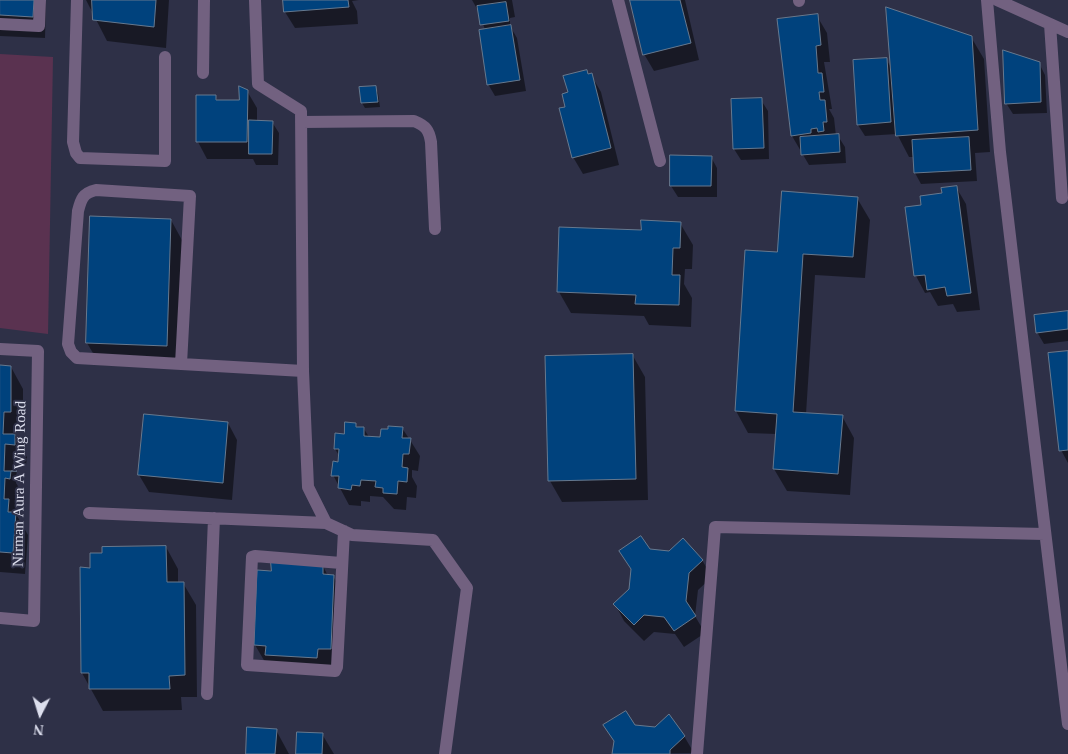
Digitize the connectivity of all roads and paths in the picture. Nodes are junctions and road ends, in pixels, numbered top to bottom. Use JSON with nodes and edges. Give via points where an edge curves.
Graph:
{"nodes":[{"id":1,"x":40,"y":0,"type":"edge"},
{"id":2,"x":77,"y":0,"type":"edge"},
{"id":3,"x":204,"y":0,"type":"edge"},
{"id":4,"x":255,"y":0,"type":"edge"},
{"id":5,"x":618,"y":0,"type":"edge"},
{"id":6,"x":986,"y":0,"type":"edge"},
{"id":7,"x":997,"y":0,"type":"edge"},
{"id":8,"x":0,"y":24,"type":"edge"},
{"id":9,"x":1050,"y":24,"type":"junction"},
{"id":10,"x":1068,"y":32,"type":"edge"},
{"id":11,"x":165,"y":57,"type":"dead end"},
{"id":12,"x":203,"y":73,"type":"dead end"},
{"id":13,"x":301,"y":122,"type":"junction"},
{"id":14,"x":660,"y":160,"type":"dead end"},
{"id":15,"x":1062,"y":198,"type":"dead end"},
{"id":16,"x":435,"y":229,"type":"dead end"},
{"id":17,"x":0,"y":349,"type":"edge"},
{"id":18,"x":181,"y":364,"type":"junction"},
{"id":19,"x":302,"y":371,"type":"junction"},
{"id":20,"x":89,"y":514,"type":"dead end"},
{"id":21,"x":214,"y":518,"type":"junction"},
{"id":22,"x":326,"y":523,"type":"junction"},
{"id":23,"x":344,"y":531,"type":"junction"},
{"id":24,"x":1045,"y":534,"type":"junction"},
{"id":25,"x":341,"y":562,"type":"junction"},
{"id":26,"x":0,"y":618,"type":"edge"},
{"id":27,"x":207,"y":694,"type":"dead end"},
{"id":28,"x":1068,"y":724,"type":"edge"},
{"id":29,"x":445,"y":754,"type":"edge"},
{"id":30,"x":697,"y":754,"type":"edge"}],
"edges":[{"from":1,"to":8,"type":"street","via":[[39,26]]},
{"from":2,"to":11,"type":"street","via":[[74,142],[80,158],[165,162]]},
{"from":3,"to":12,"type":"street"},
{"from":4,"to":13,"type":"street","via":[[258,84],[301,111]]},
{"from":5,"to":14,"type":"street"},
{"from":6,"to":24,"type":"street","via":[[1000,152]]},
{"from":7,"to":9,"type":"street"},
{"from":9,"to":10,"type":"street"},
{"from":9,"to":15,"type":"street"},
{"from":13,"to":16,"type":"street","via":[[414,121],[424,125],[431,142]]},
{"from":13,"to":19,"type":"street"},
{"from":17,"to":26,"type":"street","name":"Nirman Aura A Wing Road","via":[[38,351],[34,621]]},
{"from":18,"to":18,"type":"street","via":[[86,359],[77,358],[71,352],[68,344],[78,211],[86,193],[96,190],[190,196]]},
{"from":18,"to":19,"type":"street"},
{"from":19,"to":22,"type":"street","via":[[308,487]]},
{"from":20,"to":21,"type":"street"},
{"from":21,"to":22,"type":"street"},
{"from":21,"to":27,"type":"street"},
{"from":22,"to":23,"type":"street"},
{"from":23,"to":25,"type":"street"},
{"from":23,"to":29,"type":"street","via":[[352,535],[433,540],[466,588]]},
{"from":24,"to":28,"type":"street"},
{"from":24,"to":30,"type":"street","via":[[715,527]]},
{"from":25,"to":25,"type":"street","via":[[337,667],[334,671],[247,666],[252,557]]}]}
